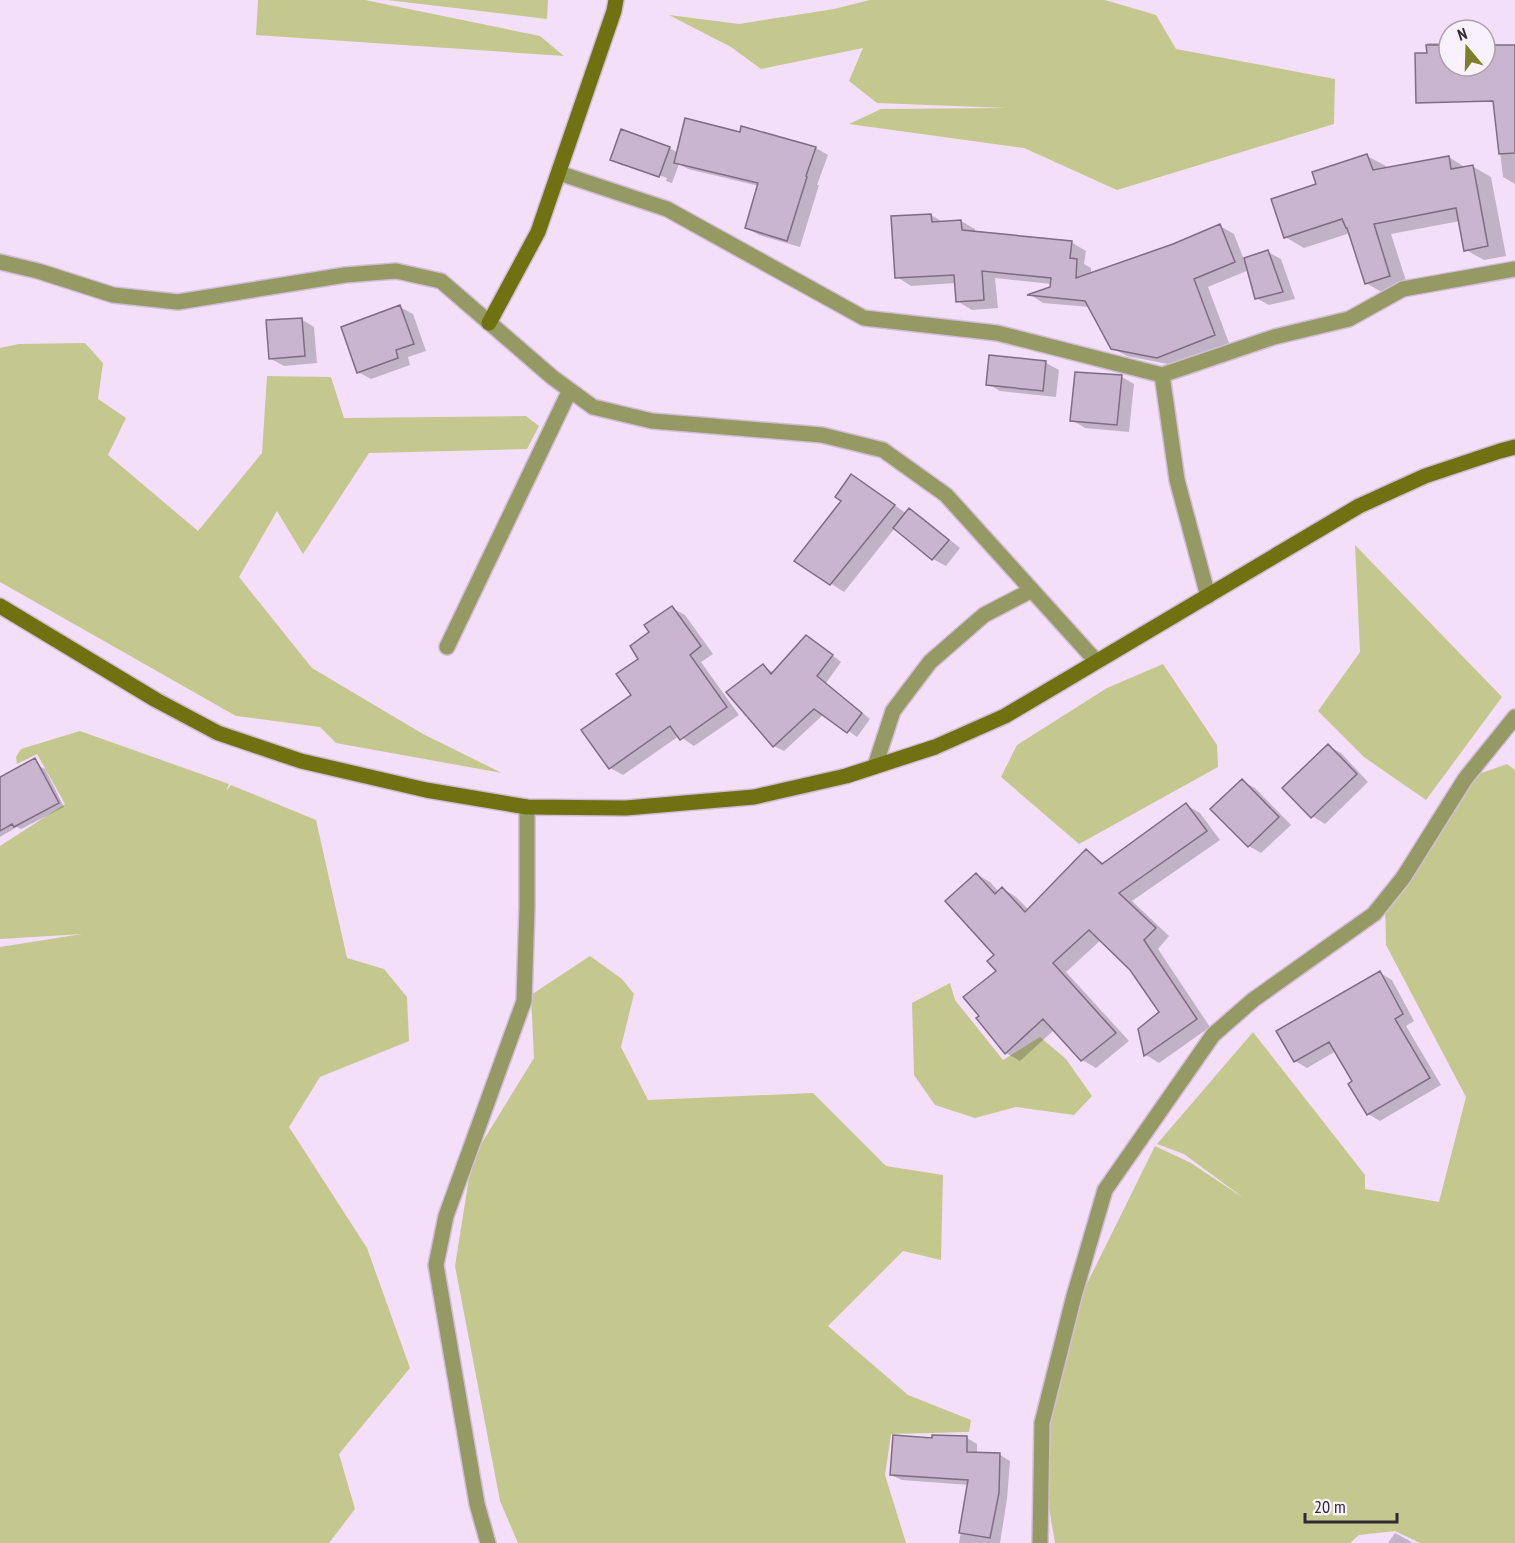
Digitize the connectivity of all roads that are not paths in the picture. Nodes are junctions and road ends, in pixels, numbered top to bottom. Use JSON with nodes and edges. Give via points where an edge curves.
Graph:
{"nodes":[{"id":1,"x":616,"y":0,"type":"edge"},
{"id":2,"x":559,"y":173,"type":"junction"},
{"id":3,"x":0,"y":262,"type":"edge"},
{"id":4,"x":1515,"y":269,"type":"edge"},
{"id":5,"x":489,"y":323,"type":"junction"},
{"id":6,"x":1162,"y":375,"type":"junction"},
{"id":7,"x":570,"y":390,"type":"junction"},
{"id":8,"x":1515,"y":447,"type":"edge"},
{"id":9,"x":1032,"y":590,"type":"junction"},
{"id":10,"x":1208,"y":596,"type":"junction"},
{"id":11,"x":0,"y":606,"type":"edge"},
{"id":12,"x":447,"y":648,"type":"dead end"},
{"id":13,"x":1096,"y":661,"type":"junction"},
{"id":14,"x":1515,"y":717,"type":"edge"},
{"id":15,"x":875,"y":766,"type":"junction"},
{"id":16,"x":527,"y":807,"type":"junction"},
{"id":17,"x":488,"y":1543,"type":"edge"},
{"id":18,"x":1041,"y":1543,"type":"edge"}],
"edges":[{"from":1,"to":2,"type":"street"},
{"from":2,"to":5,"type":"street","via":[[538,231]]},
{"from":2,"to":6,"type":"street","via":[[667,209],[864,318],[997,333]]},
{"from":3,"to":5,"type":"street","via":[[113,295],[178,302],[345,275],[396,271],[441,281]]},
{"from":4,"to":6,"type":"street","via":[[1403,289],[1349,319],[1274,337]]},
{"from":5,"to":7,"type":"street"},
{"from":6,"to":10,"type":"street","via":[[1177,480]]},
{"from":7,"to":9,"type":"street","via":[[593,407],[651,421],[822,435],[883,450],[946,495]]},
{"from":7,"to":12,"type":"street"},
{"from":8,"to":10,"type":"street","via":[[1425,476],[1359,506]]},
{"from":9,"to":13,"type":"street"},
{"from":9,"to":15,"type":"street","via":[[984,615],[930,662],[893,711]]},
{"from":10,"to":13,"type":"street"},
{"from":11,"to":16,"type":"street","via":[[218,733],[319,765],[426,790]]},
{"from":13,"to":15,"type":"street","via":[[1005,716],[935,747]]},
{"from":14,"to":18,"type":"street","via":[[1465,779],[1403,878],[1374,914],[1253,1000],[1213,1035],[1105,1190],[1042,1424]]},
{"from":15,"to":16,"type":"street","via":[[754,797],[626,808]]},
{"from":16,"to":17,"type":"street","via":[[524,1000],[446,1216],[436,1265],[477,1504]]}]}
